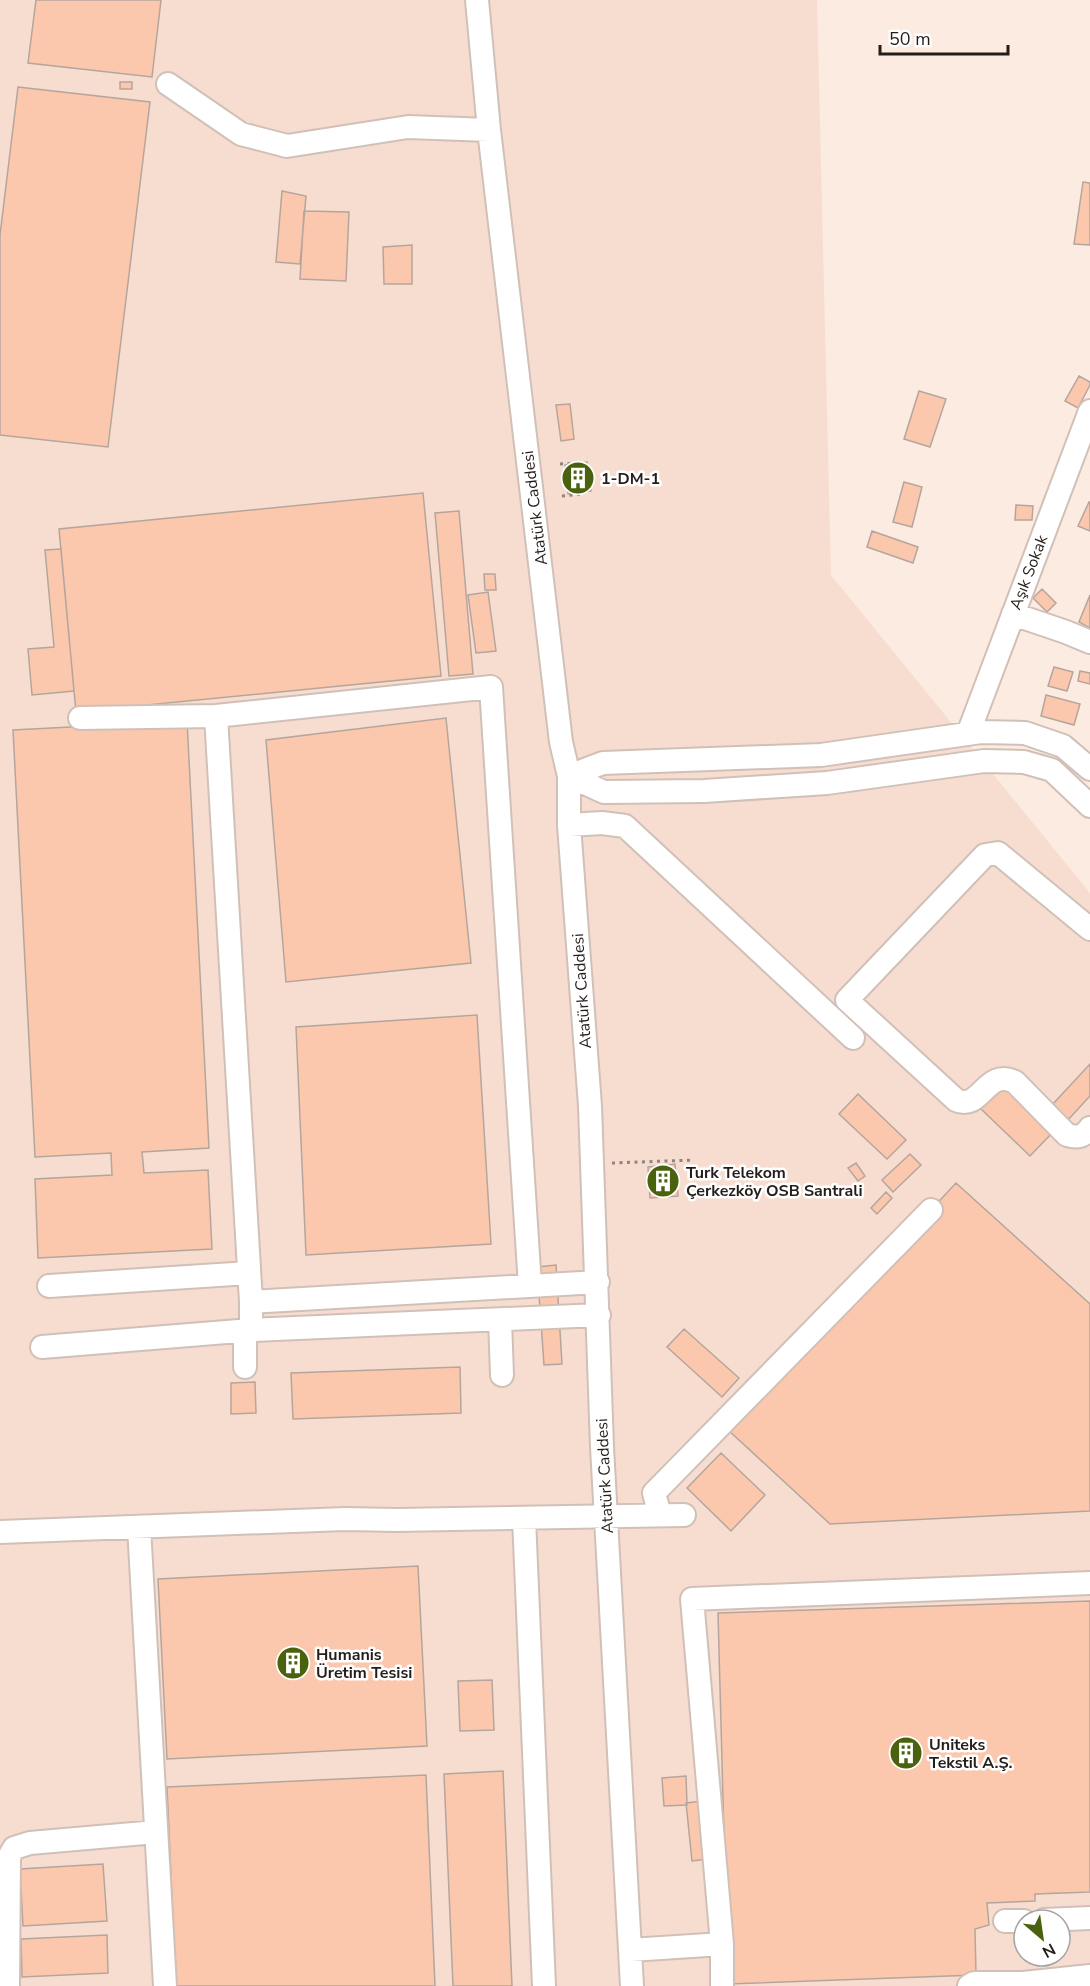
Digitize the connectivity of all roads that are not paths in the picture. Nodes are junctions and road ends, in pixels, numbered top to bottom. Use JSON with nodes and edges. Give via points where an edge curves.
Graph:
{"nodes":[{"id":1,"x":477,"y":0,"type":"edge"},
{"id":2,"x":485,"y":0,"type":"edge"},
{"id":3,"x":480,"y":30,"type":"junction"},
{"id":4,"x":168,"y":84,"type":"dead end"},
{"id":5,"x":489,"y":130,"type":"junction"},
{"id":6,"x":1090,"y":411,"type":"edge"},
{"id":7,"x":1013,"y":614,"type":"junction"},
{"id":8,"x":1090,"y":642,"type":"edge"},
{"id":9,"x":216,"y":716,"type":"junction"},
{"id":10,"x":80,"y":718,"type":"dead end"},
{"id":11,"x":968,"y":734,"type":"junction"},
{"id":12,"x":1088,"y":759,"type":"edge"},
{"id":13,"x":569,"y":776,"type":"junction"},
{"id":14,"x":1090,"y":806,"type":"edge"},
{"id":15,"x":569,"y":825,"type":"junction"},
{"id":16,"x":1090,"y":929,"type":"edge"},
{"id":17,"x":853,"y":1038,"type":"dead end"},
{"id":18,"x":1090,"y":1128,"type":"edge"},
{"id":19,"x":931,"y":1210,"type":"dead end"},
{"id":20,"x":249,"y":1273,"type":"junction"},
{"id":21,"x":598,"y":1282,"type":"junction"},
{"id":22,"x":49,"y":1286,"type":"dead end"},
{"id":23,"x":530,"y":1286,"type":"junction"},
{"id":24,"x":251,"y":1302,"type":"junction"},
{"id":25,"x":599,"y":1315,"type":"junction"},
{"id":26,"x":500,"y":1320,"type":"junction"},
{"id":27,"x":248,"y":1330,"type":"junction"},
{"id":28,"x":42,"y":1347,"type":"dead end"},
{"id":29,"x":245,"y":1367,"type":"dead end"},
{"id":30,"x":502,"y":1375,"type":"dead end"},
{"id":31,"x":660,"y":1515,"type":"junction"},
{"id":32,"x":684,"y":1515,"type":"dead end"},
{"id":33,"x":606,"y":1516,"type":"junction"},
{"id":34,"x":524,"y":1518,"type":"junction"},
{"id":35,"x":139,"y":1527,"type":"junction"},
{"id":36,"x":0,"y":1532,"type":"edge"},
{"id":37,"x":1090,"y":1583,"type":"edge"},
{"id":38,"x":156,"y":1832,"type":"junction"},
{"id":39,"x":1090,"y":1918,"type":"edge"},
{"id":40,"x":1072,"y":1919,"type":"edge"},
{"id":41,"x":722,"y":1944,"type":"junction"},
{"id":42,"x":631,"y":1950,"type":"junction"},
{"id":43,"x":1090,"y":1976,"type":"edge"},
{"id":44,"x":6,"y":1977,"type":"edge"},
{"id":45,"x":165,"y":1986,"type":"edge"},
{"id":46,"x":544,"y":1986,"type":"edge"},
{"id":47,"x":632,"y":1986,"type":"edge"},
{"id":48,"x":722,"y":1986,"type":"edge"},
{"id":49,"x":969,"y":1986,"type":"edge"}],
"edges":[{"from":1,"to":3,"type":"street","name":"Atatürk Caddesi"},
{"from":2,"to":3,"type":"street"},
{"from":3,"to":5,"type":"street","name":"Atatürk Caddesi"},
{"from":4,"to":5,"type":"street","via":[[241,134],[287,146],[408,127]]},
{"from":5,"to":13,"type":"street","name":"Atatürk Caddesi","via":[[561,742]]},
{"from":6,"to":7,"type":"street","name":"Aşık Sokak"},
{"from":7,"to":8,"type":"street"},
{"from":7,"to":11,"type":"street","name":"Aşık Sokak"},
{"from":9,"to":10,"type":"street"},
{"from":9,"to":20,"type":"street"},
{"from":9,"to":23,"type":"street","via":[[491,687]]},
{"from":11,"to":12,"type":"street","via":[[1025,733]]},
{"from":11,"to":13,"type":"street","via":[[821,754],[603,763]]},
{"from":13,"to":14,"type":"street","via":[[604,792],[704,791],[827,783],[984,761],[1024,762],[1052,770]]},
{"from":13,"to":15,"type":"street","name":"Atatürk Caddesi"},
{"from":15,"to":17,"type":"street","via":[[625,826]]},
{"from":15,"to":21,"type":"street","name":"Atatürk Caddesi","via":[[590,1106]]},
{"from":16,"to":18,"type":"street","via":[[998,852],[985,855],[847,1000],[956,1100],[969,1102],[990,1083],[1007,1078],[1067,1135],[1075,1138]]},
{"from":19,"to":31,"type":"street","via":[[654,1492]]},
{"from":20,"to":22,"type":"street"},
{"from":20,"to":24,"type":"street"},
{"from":21,"to":23,"type":"street"},
{"from":21,"to":25,"type":"street","name":"Atatürk Caddesi"},
{"from":23,"to":24,"type":"street"},
{"from":24,"to":27,"type":"street"},
{"from":25,"to":26,"type":"street"},
{"from":25,"to":33,"type":"street","name":"Atatürk Caddesi"},
{"from":26,"to":27,"type":"street"},
{"from":26,"to":30,"type":"street"},
{"from":27,"to":28,"type":"street"},
{"from":27,"to":29,"type":"street"},
{"from":31,"to":32,"type":"street"},
{"from":31,"to":33,"type":"street"},
{"from":33,"to":34,"type":"street"},
{"from":33,"to":42,"type":"street","name":"Atatürk Caddesi"},
{"from":34,"to":35,"type":"street","via":[[345,1519]]},
{"from":34,"to":46,"type":"street"},
{"from":35,"to":36,"type":"street"},
{"from":35,"to":38,"type":"street"},
{"from":37,"to":41,"type":"street","via":[[692,1599]]},
{"from":38,"to":44,"type":"street","via":[[30,1843],[14,1848],[9,1857]]},
{"from":38,"to":45,"type":"street"},
{"from":39,"to":40,"type":"street"},
{"from":41,"to":42,"type":"street"},
{"from":41,"to":48,"type":"street"},
{"from":42,"to":47,"type":"street","name":"Atatürk Caddesi"},
{"from":43,"to":49,"type":"street"}]}
